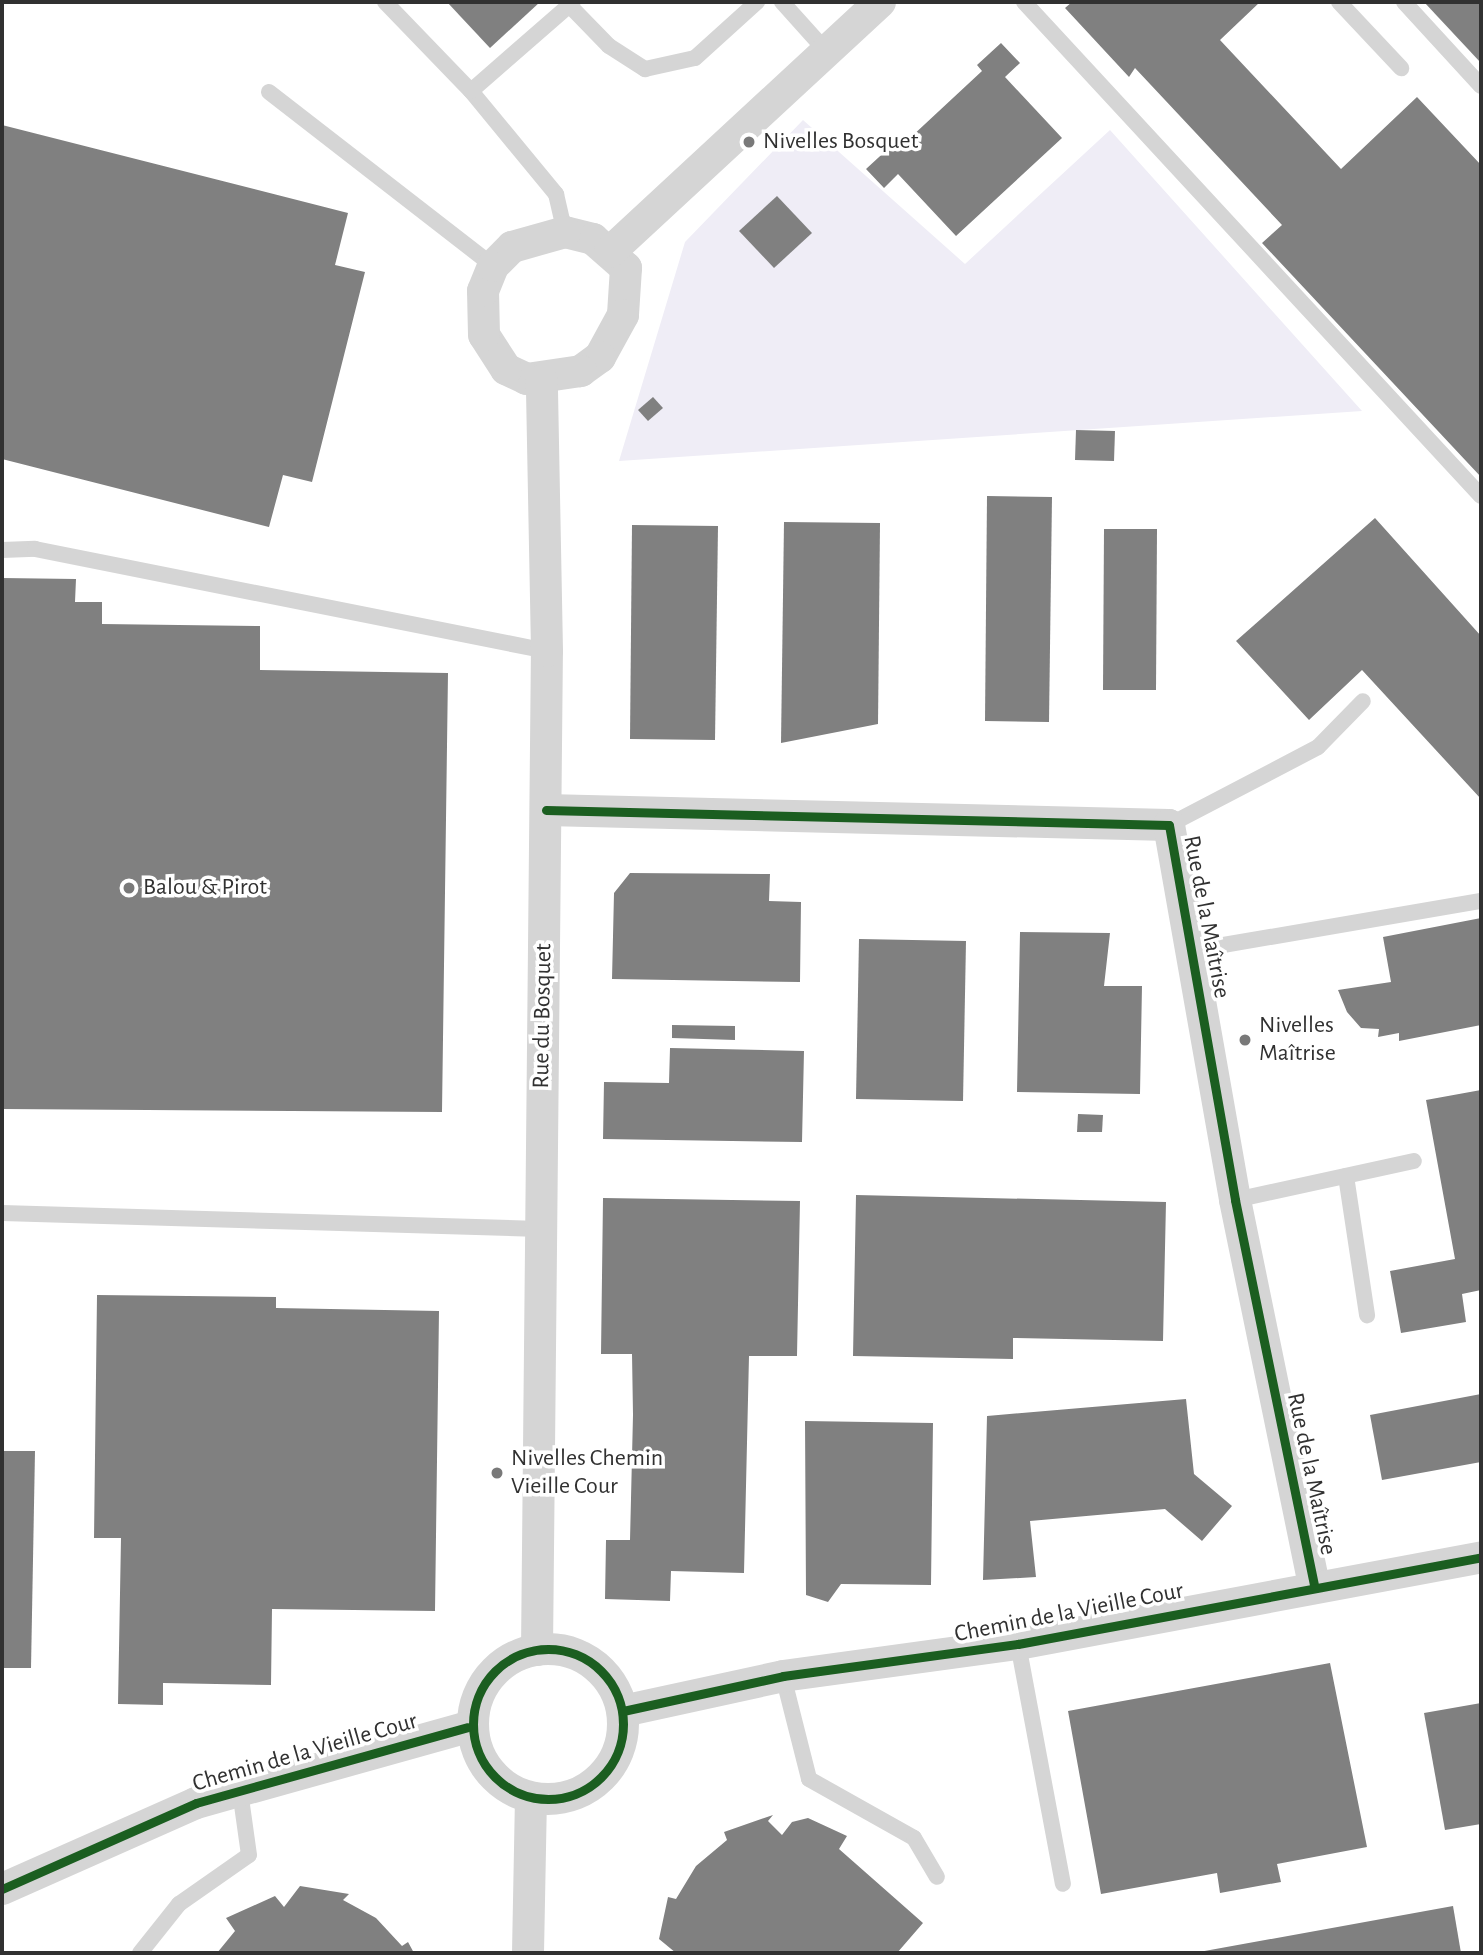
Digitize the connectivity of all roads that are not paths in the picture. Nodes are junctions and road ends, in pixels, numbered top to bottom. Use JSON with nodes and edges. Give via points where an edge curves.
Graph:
{"nodes":[{"id":1,"x":385,"y":2,"type":"edge"},
{"id":2,"x":757,"y":2,"type":"edge"},
{"id":3,"x":782,"y":2,"type":"edge"},
{"id":4,"x":880,"y":2,"type":"edge"},
{"id":5,"x":1024,"y":2,"type":"edge"},
{"id":6,"x":1339,"y":2,"type":"edge"},
{"id":7,"x":1404,"y":2,"type":"edge"},
{"id":8,"x":571,"y":3,"type":"edge"},
{"id":9,"x":827,"y":52,"type":"junction"},
{"id":10,"x":1401,"y":68,"type":"dead end"},
{"id":11,"x":1481,"y":86,"type":"edge"},
{"id":12,"x":471,"y":91,"type":"junction"},
{"id":13,"x":269,"y":92,"type":"dead end"},
{"id":14,"x":565,"y":232,"type":"junction"},
{"id":15,"x":610,"y":252,"type":"junction"},
{"id":16,"x":493,"y":266,"type":"junction"},
{"id":17,"x":542,"y":381,"type":"junction"},
{"id":18,"x":1481,"y":496,"type":"edge"},
{"id":19,"x":2,"y":550,"type":"edge"},
{"id":20,"x":547,"y":651,"type":"junction"},
{"id":21,"x":1363,"y":701,"type":"dead end"},
{"id":22,"x":546,"y":810,"type":"junction"},
{"id":23,"x":1169,"y":825,"type":"junction"},
{"id":24,"x":1481,"y":901,"type":"edge"},
{"id":25,"x":1194,"y":950,"type":"junction"},
{"id":26,"x":1414,"y":1161,"type":"dead end"},
{"id":27,"x":1346,"y":1176,"type":"junction"},
{"id":28,"x":1235,"y":1200,"type":"junction"},
{"id":29,"x":2,"y":1213,"type":"edge"},
{"id":30,"x":540,"y":1229,"type":"junction"},
{"id":31,"x":1367,"y":1315,"type":"dead end"},
{"id":32,"x":1481,"y":1558,"type":"edge"},
{"id":33,"x":1314,"y":1586,"type":"junction"},
{"id":34,"x":1018,"y":1644,"type":"junction"},
{"id":35,"x":537,"y":1650,"type":"junction"},
{"id":36,"x":783,"y":1676,"type":"junction"},
{"id":37,"x":623,"y":1711,"type":"junction"},
{"id":38,"x":468,"y":1727,"type":"junction"},
{"id":39,"x":240,"y":1791,"type":"junction"},
{"id":40,"x":531,"y":1802,"type":"junction"},
{"id":41,"x":937,"y":1877,"type":"dead end"},
{"id":42,"x":1063,"y":1884,"type":"dead end"},
{"id":43,"x":2,"y":1889,"type":"edge"},
{"id":44,"x":140,"y":1953,"type":"edge"},
{"id":45,"x":528,"y":1953,"type":"edge"}],
"edges":[{"from":1,"to":12,"type":"lane"},
{"from":2,"to":8,"type":"lane","via":[[695,58],[645,69],[609,46]]},
{"from":3,"to":9,"type":"lane"},
{"from":4,"to":9,"type":"street"},
{"from":5,"to":18,"type":"lane"},
{"from":6,"to":10,"type":"lane"},
{"from":7,"to":11,"type":"lane"},
{"from":8,"to":12,"type":"lane"},
{"from":9,"to":15,"type":"street"},
{"from":12,"to":14,"type":"lane","via":[[556,194]]},
{"from":13,"to":16,"type":"lane"},
{"from":14,"to":15,"type":"street"},
{"from":14,"to":16,"type":"street","via":[[512,247]]},
{"from":15,"to":17,"type":"street","via":[[626,268],[623,316],[613,339],[580,371]]},
{"from":16,"to":17,"type":"street","via":[[480,308],[484,335],[506,369]]},
{"from":17,"to":20,"type":"street","name":"Rue du Bosquet"},
{"from":19,"to":20,"type":"lane","via":[[35,550]]},
{"from":20,"to":22,"type":"street","name":"Rue du Bosquet"},
{"from":21,"to":23,"type":"lane","via":[[1318,747]]},
{"from":22,"to":23,"type":"street","name":"Rue de la Maîtrise"},
{"from":22,"to":30,"type":"street","name":"Rue du Bosquet"},
{"from":23,"to":25,"type":"street","name":"Rue de la Maîtrise"},
{"from":24,"to":25,"type":"lane"},
{"from":25,"to":28,"type":"street","name":"Rue de la Maîtrise"},
{"from":26,"to":27,"type":"lane"},
{"from":27,"to":28,"type":"lane"},
{"from":27,"to":31,"type":"lane"},
{"from":28,"to":33,"type":"street","name":"Rue de la Maîtrise"},
{"from":29,"to":30,"type":"lane"},
{"from":30,"to":35,"type":"street","name":"Rue du Bosquet"},
{"from":32,"to":33,"type":"street","name":"Chemin de la Vieille Cour"},
{"from":33,"to":34,"type":"street","name":"Chemin de la Vieille Cour"},
{"from":34,"to":36,"type":"street","name":"Chemin de la Vieille Cour"},
{"from":34,"to":42,"type":"lane"},
{"from":35,"to":37,"type":"street","via":[[586,1657],[606,1674]]},
{"from":35,"to":38,"type":"street","via":[[501,1664],[484,1684]]},
{"from":36,"to":37,"type":"street","name":"Chemin de la Vieille Cour"},
{"from":36,"to":41,"type":"lane","via":[[809,1779],[914,1838]]},
{"from":37,"to":40,"type":"street","via":[[616,1755],[600,1778],[578,1792]]},
{"from":38,"to":39,"type":"street","name":"Chemin de la Vieille Cour"},
{"from":38,"to":40,"type":"street","via":[[485,1764]]},
{"from":39,"to":43,"type":"street","name":"Chemin de la Vieille Cour","via":[[196,1803]]},
{"from":39,"to":44,"type":"lane","via":[[249,1855],[179,1904]]},
{"from":40,"to":45,"type":"street"}]}
